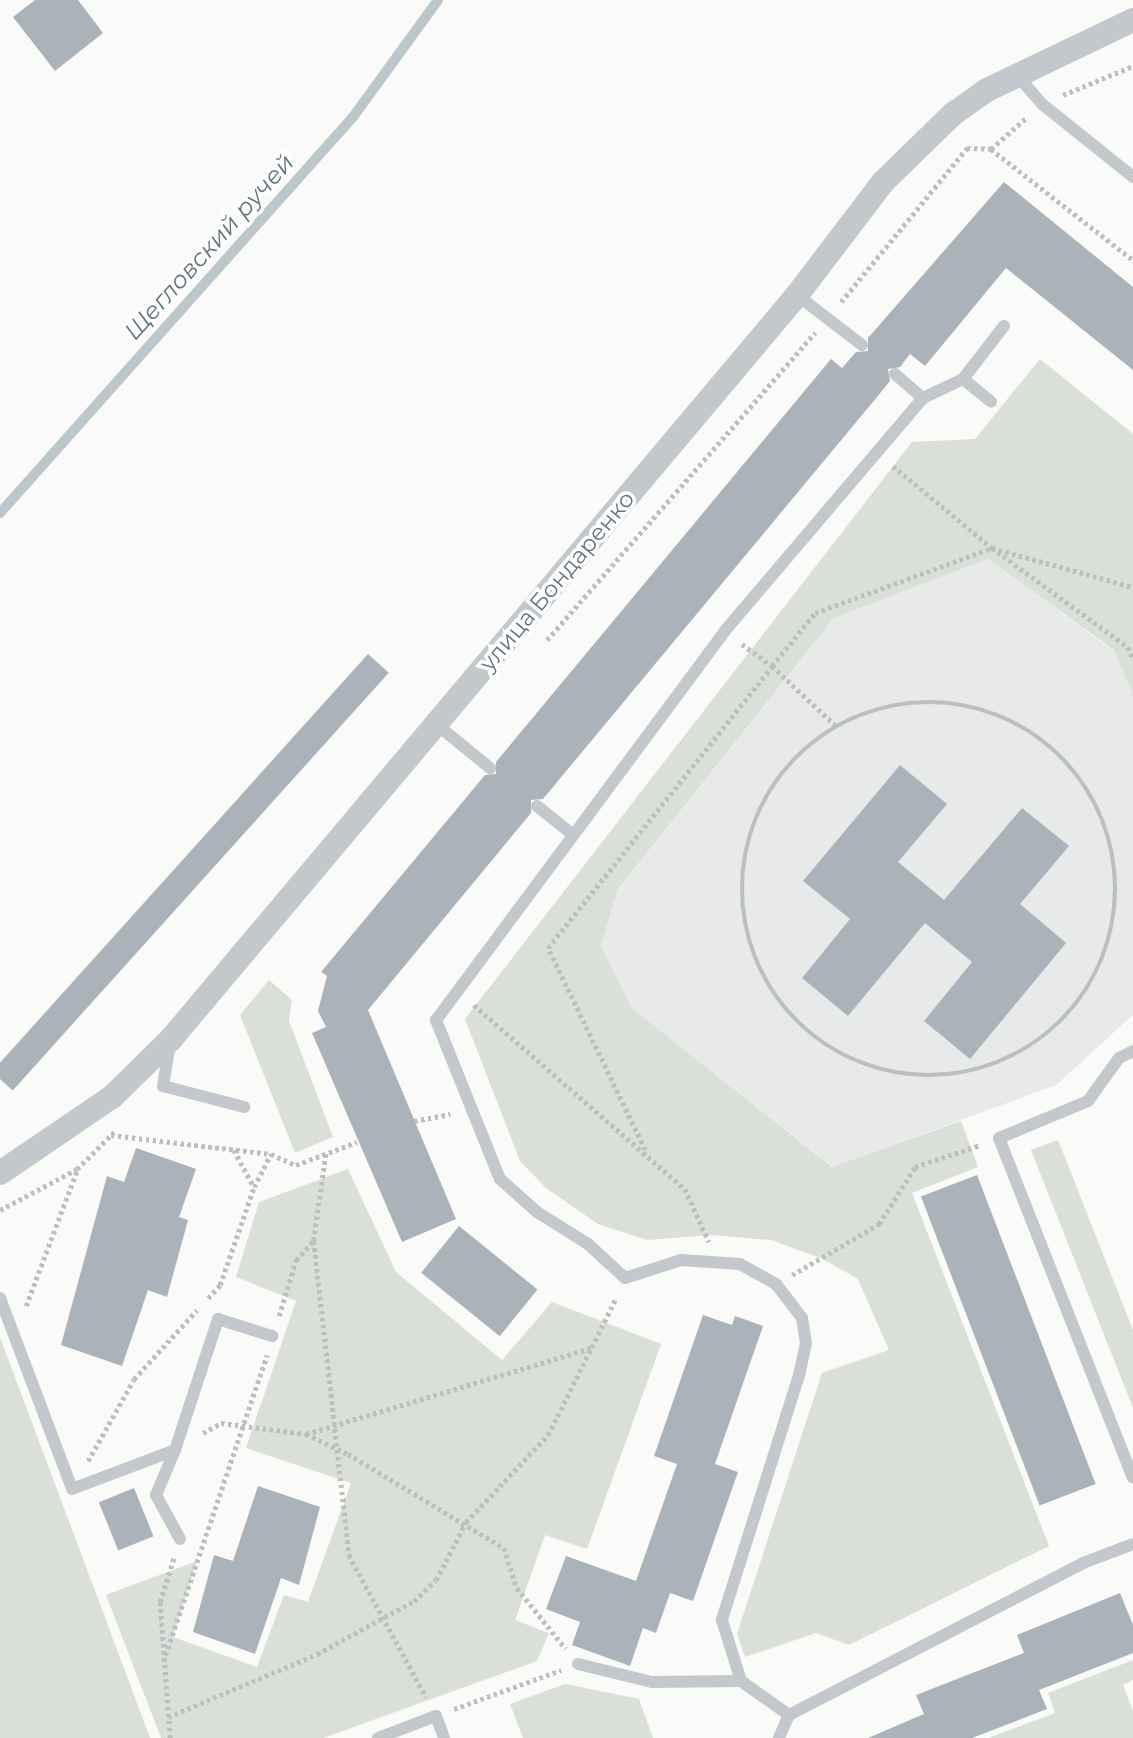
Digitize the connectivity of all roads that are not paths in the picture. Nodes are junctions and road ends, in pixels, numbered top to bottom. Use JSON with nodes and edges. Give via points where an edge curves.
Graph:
{"nodes":[{"id":1,"x":1133,"y":20,"type":"edge"},
{"id":2,"x":1016,"y":73,"type":"junction"},
{"id":3,"x":1133,"y":177,"type":"edge"},
{"id":4,"x":797,"y":295,"type":"junction"},
{"id":5,"x":1004,"y":326,"type":"dead end"},
{"id":6,"x":862,"y":345,"type":"dead end"},
{"id":7,"x":895,"y":374,"type":"dead end"},
{"id":8,"x":963,"y":379,"type":"junction"},
{"id":9,"x":923,"y":398,"type":"junction"},
{"id":10,"x":991,"y":402,"type":"dead end"},
{"id":11,"x":436,"y":724,"type":"junction"},
{"id":12,"x":490,"y":768,"type":"dead end"},
{"id":13,"x":537,"y":806,"type":"dead end"},
{"id":14,"x":572,"y":834,"type":"junction"},
{"id":15,"x":171,"y":1039,"type":"junction"},
{"id":16,"x":1133,"y":1051,"type":"edge"},
{"id":17,"x":244,"y":1107,"type":"dead end"},
{"id":18,"x":0,"y":1173,"type":"edge"},
{"id":19,"x":0,"y":1298,"type":"edge"},
{"id":20,"x":272,"y":1336,"type":"road end"},
{"id":21,"x":175,"y":1450,"type":"junction"},
{"id":22,"x":1133,"y":1478,"type":"edge"},
{"id":23,"x":180,"y":1539,"type":"road end"},
{"id":24,"x":1133,"y":1544,"type":"edge"},
{"id":25,"x":578,"y":1664,"type":"road end"},
{"id":26,"x":741,"y":1681,"type":"junction"},
{"id":27,"x":789,"y":1714,"type":"junction"},
{"id":28,"x":378,"y":1738,"type":"edge"},
{"id":29,"x":444,"y":1738,"type":"edge"},
{"id":30,"x":779,"y":1738,"type":"edge"}],
"edges":[{"from":1,"to":2,"type":"street","name":"улица Бондаренко"},
{"from":2,"to":3,"type":"lane","via":[[1042,104]]},
{"from":2,"to":4,"type":"street","name":"улица Бондаренко","via":[[953,114],[883,182]]},
{"from":4,"to":6,"type":"lane"},
{"from":4,"to":11,"type":"street","name":"улица Бондаренко"},
{"from":5,"to":8,"type":"lane"},
{"from":7,"to":9,"type":"lane"},
{"from":8,"to":9,"type":"lane"},
{"from":8,"to":10,"type":"lane"},
{"from":9,"to":14,"type":"lane","via":[[725,631]]},
{"from":11,"to":12,"type":"lane"},
{"from":11,"to":15,"type":"street","name":"улица Бондаренко"},
{"from":13,"to":14,"type":"lane"},
{"from":14,"to":26,"type":"lane","via":[[436,1020],[500,1179],[625,1278],[681,1261],[740,1264],[776,1284],[802,1318],[806,1343],[722,1620]]},
{"from":15,"to":17,"type":"lane","via":[[163,1086]]},
{"from":15,"to":18,"type":"street","name":"улица Бондаренко","via":[[112,1097]]},
{"from":16,"to":22,"type":"lane","via":[[1119,1058],[1088,1101],[999,1138]]},
{"from":19,"to":21,"type":"lane","via":[[72,1489]]},
{"from":20,"to":21,"type":"lane","via":[[218,1319]]},
{"from":21,"to":23,"type":"lane","via":[[156,1495]]},
{"from":24,"to":27,"type":"lane","via":[[1083,1563]]},
{"from":25,"to":26,"type":"lane","via":[[652,1682]]},
{"from":26,"to":27,"type":"lane"},
{"from":27,"to":30,"type":"lane"},
{"from":28,"to":29,"type":"lane","via":[[436,1716]]}]}
